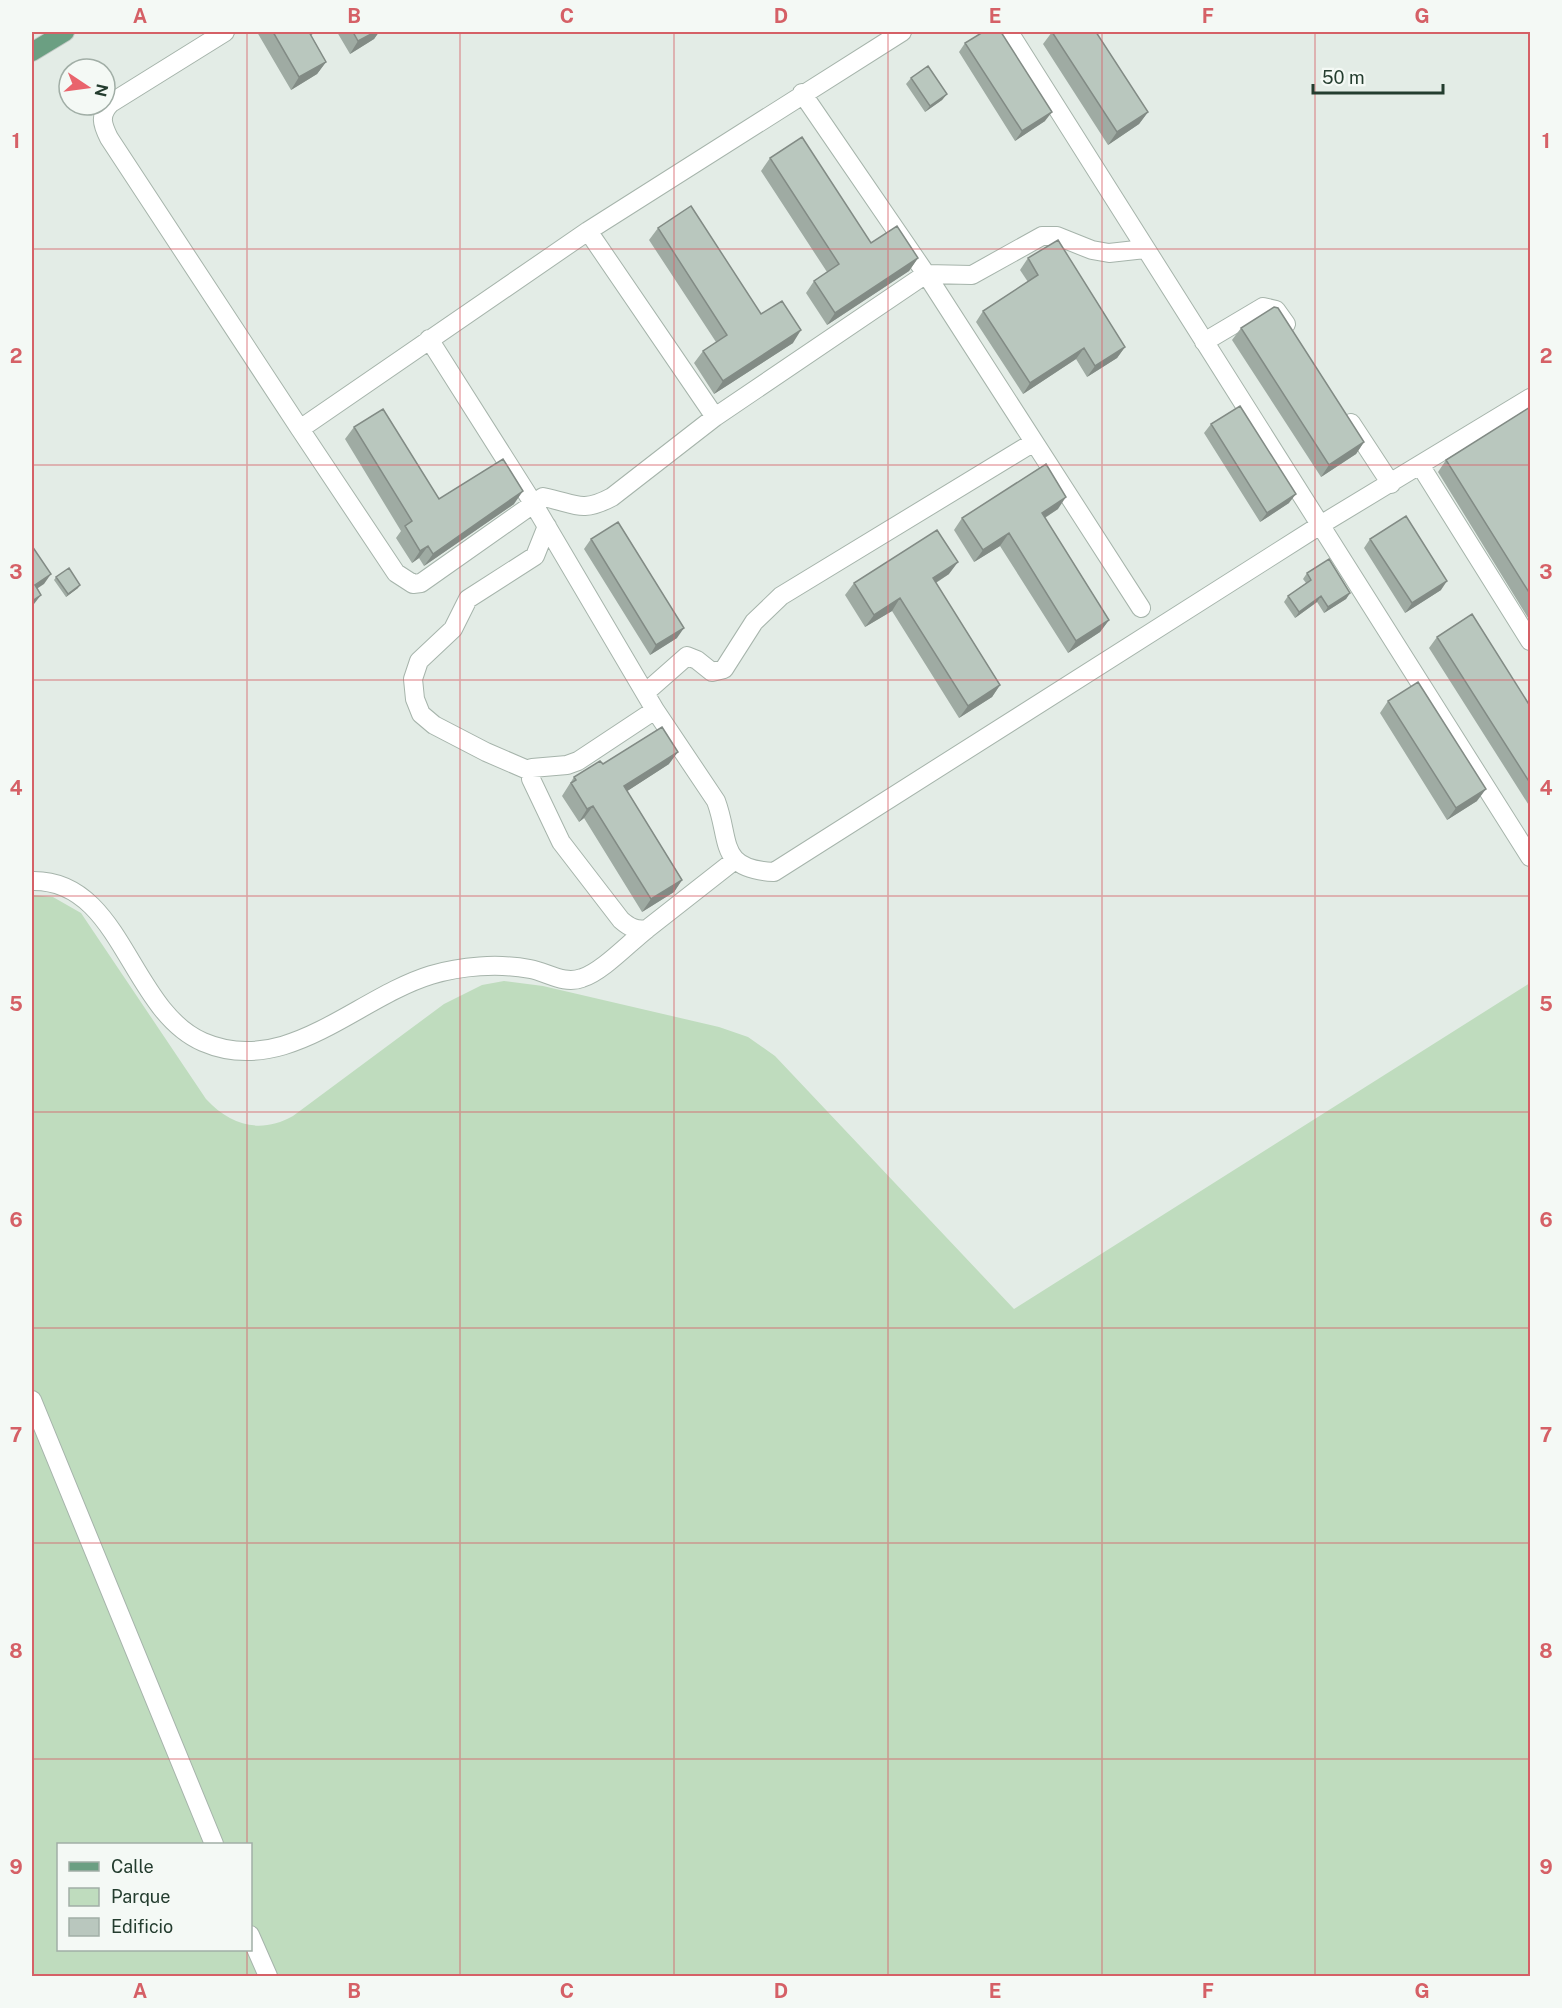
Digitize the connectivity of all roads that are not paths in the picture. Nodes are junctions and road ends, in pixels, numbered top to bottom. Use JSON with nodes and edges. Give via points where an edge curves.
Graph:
{"nodes":[{"id":1,"x":225,"y":32,"type":"edge"},
{"id":2,"x":902,"y":32,"type":"edge"},
{"id":3,"x":1009,"y":32,"type":"edge"},
{"id":4,"x":53,"y":35,"type":"edge"},
{"id":5,"x":32,"y":52,"type":"edge"},
{"id":6,"x":802,"y":93,"type":"junction"},
{"id":7,"x":588,"y":231,"type":"junction"},
{"id":8,"x":1145,"y":249,"type":"junction"},
{"id":9,"x":926,"y":274,"type":"junction"},
{"id":10,"x":429,"y":339,"type":"junction"},
{"id":11,"x":1296,"y":339,"type":"edge"},
{"id":12,"x":1204,"y":342,"type":"junction"},
{"id":13,"x":1530,"y":398,"type":"edge"},
{"id":14,"x":1340,"y":406,"type":"edge"},
{"id":15,"x":715,"y":417,"type":"junction"},
{"id":16,"x":300,"y":429,"type":"junction"},
{"id":17,"x":1034,"y":442,"type":"junction"},
{"id":18,"x":1420,"y":465,"type":"junction"},
{"id":19,"x":1391,"y":484,"type":"junction"},
{"id":20,"x":533,"y":503,"type":"junction"},
{"id":21,"x":1322,"y":524,"type":"junction"},
{"id":22,"x":547,"y":526,"type":"junction"},
{"id":23,"x":1141,"y":608,"type":"dead end"},
{"id":24,"x":1530,"y":641,"type":"edge"},
{"id":25,"x":645,"y":693,"type":"junction"},
{"id":26,"x":655,"y":710,"type":"junction"},
{"id":27,"x":530,"y":771,"type":"junction"},
{"id":28,"x":1530,"y":857,"type":"edge"},
{"id":29,"x":735,"y":860,"type":"junction"},
{"id":30,"x":32,"y":881,"type":"edge"},
{"id":31,"x":647,"y":929,"type":"junction"},
{"id":32,"x":32,"y":1400,"type":"edge"},
{"id":33,"x":213,"y":1843,"type":"edge"},
{"id":34,"x":252,"y":1940,"type":"edge"},
{"id":35,"x":268,"y":1977,"type":"edge"}],
"edges":[{"from":1,"to":16,"type":"lane","via":[[111,103],[102,118],[109,138]]},
{"from":2,"to":6,"type":"lane"},
{"from":3,"to":8,"type":"lane"},
{"from":4,"to":5,"type":"main road"},
{"from":6,"to":7,"type":"lane"},
{"from":6,"to":9,"type":"lane"},
{"from":7,"to":10,"type":"lane"},
{"from":7,"to":15,"type":"lane"},
{"from":8,"to":9,"type":"lane","via":[[1109,253],[1057,236],[1041,236],[972,275]]},
{"from":8,"to":12,"type":"lane"},
{"from":9,"to":15,"type":"lane"},
{"from":9,"to":17,"type":"lane"},
{"from":10,"to":16,"type":"lane"},
{"from":10,"to":20,"type":"lane"},
{"from":11,"to":12,"type":"lane","via":[[1276,309],[1263,307]]},
{"from":12,"to":21,"type":"lane"},
{"from":13,"to":18,"type":"lane"},
{"from":14,"to":19,"type":"lane"},
{"from":15,"to":20,"type":"lane","via":[[612,497],[593,507],[543,497]]},
{"from":16,"to":20,"type":"lane","via":[[396,573],[413,584],[428,579]]},
{"from":17,"to":23,"type":"lane"},
{"from":17,"to":25,"type":"lane","via":[[781,596],[754,622],[724,669],[712,672],[687,656]]},
{"from":18,"to":19,"type":"lane"},
{"from":18,"to":24,"type":"lane"},
{"from":19,"to":21,"type":"lane"},
{"from":20,"to":22,"type":"lane"},
{"from":21,"to":28,"type":"lane"},
{"from":21,"to":29,"type":"lane","via":[[774,872],[758,871]]},
{"from":22,"to":25,"type":"lane"},
{"from":22,"to":27,"type":"lane","via":[[535,556],[468,599],[453,629],[418,661],[413,679],[421,714],[434,725]]},
{"from":25,"to":26,"type":"lane"},
{"from":26,"to":27,"type":"lane","via":[[578,761]]},
{"from":26,"to":29,"type":"lane","via":[[716,801],[722,833]]},
{"from":27,"to":31,"type":"lane","via":[[561,842],[621,920],[630,927]]},
{"from":29,"to":31,"type":"lane"},
{"from":30,"to":31,"type":"lane","via":[[56,883],[80,894],[174,1023],[202,1042],[237,1050],[271,1048],[306,1038],[399,987],[447,971],[519,967],[567,980],[583,978]]},
{"from":32,"to":33,"type":"lane"},
{"from":34,"to":35,"type":"lane"}]}
